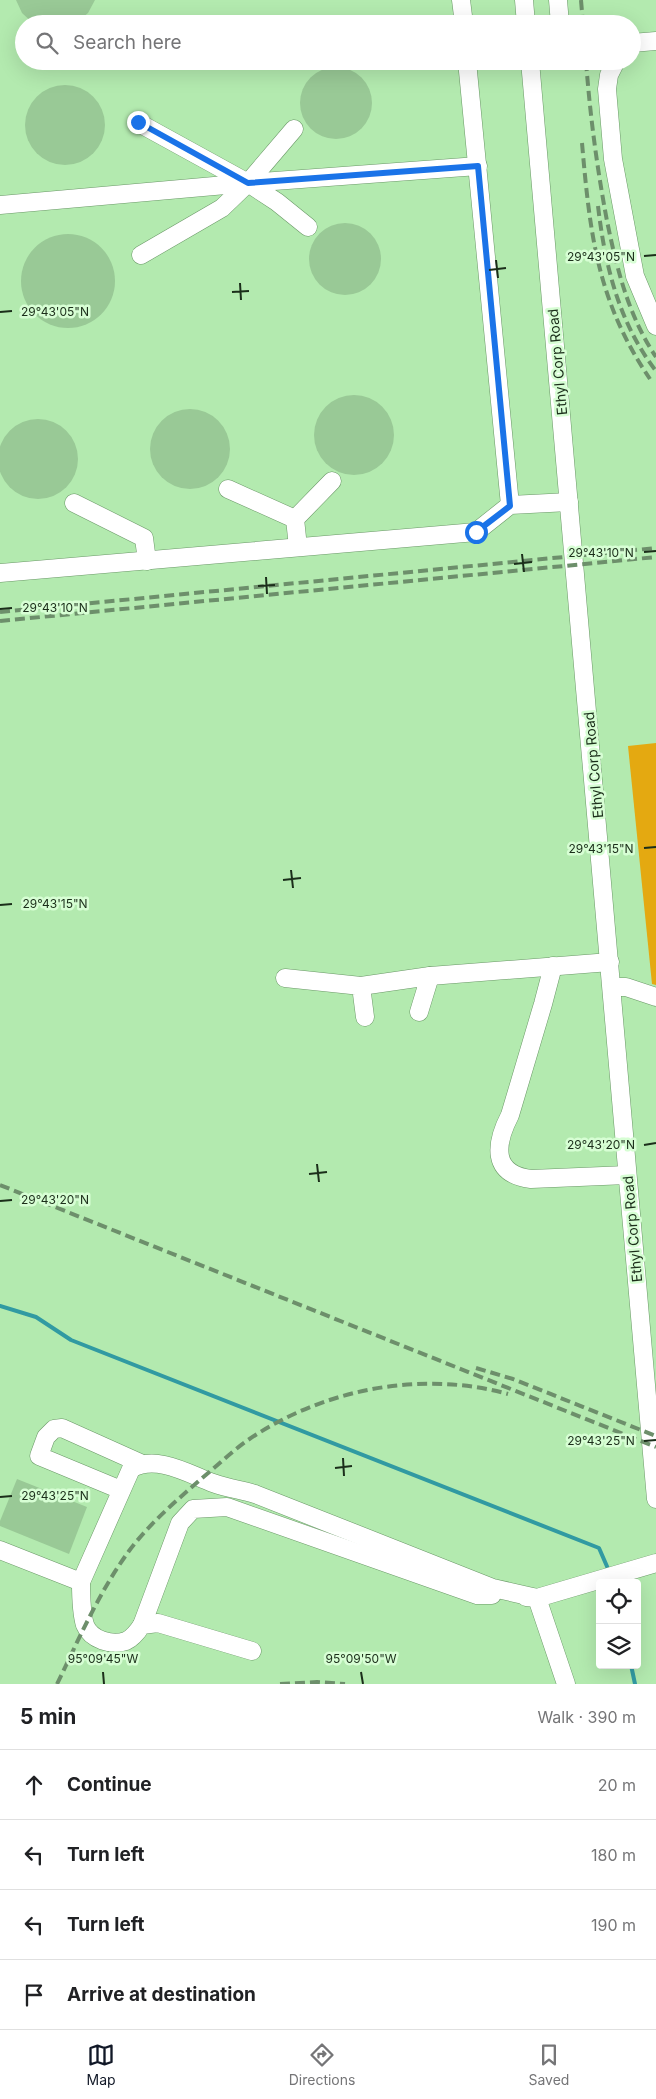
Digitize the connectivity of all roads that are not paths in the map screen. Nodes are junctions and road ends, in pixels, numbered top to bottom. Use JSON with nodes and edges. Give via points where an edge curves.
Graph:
{"nodes":[{"id":1,"x":461,"y":0,"type":"edge"},
{"id":2,"x":524,"y":0,"type":"edge"},
{"id":3,"x":558,"y":0,"type":"edge"},
{"id":4,"x":463,"y":15,"type":"edge"},
{"id":5,"x":525,"y":15,"type":"edge"},
{"id":6,"x":559,"y":15,"type":"edge"},
{"id":7,"x":656,"y":41,"type":"edge"},
{"id":8,"x":641,"y":42,"type":"edge"},
{"id":9,"x":469,"y":70,"type":"edge"},
{"id":10,"x":531,"y":70,"type":"edge"},
{"id":11,"x":612,"y":70,"type":"edge"},
{"id":12,"x":138,"y":122,"type":"dead end"},
{"id":13,"x":294,"y":129,"type":"dead end"},
{"id":14,"x":478,"y":166,"type":"junction"},
{"id":15,"x":248,"y":183,"type":"junction"},
{"id":16,"x":0,"y":205,"type":"edge"},
{"id":17,"x":308,"y":227,"type":"dead end"},
{"id":18,"x":141,"y":255,"type":"dead end"},
{"id":19,"x":656,"y":326,"type":"edge"},
{"id":20,"x":332,"y":480,"type":"dead end"},
{"id":21,"x":228,"y":489,"type":"dead end"},
{"id":22,"x":569,"y":502,"type":"junction"},
{"id":23,"x":74,"y":503,"type":"dead end"},
{"id":24,"x":510,"y":506,"type":"junction"},
{"id":25,"x":295,"y":519,"type":"junction"},
{"id":26,"x":298,"y":547,"type":"junction"},
{"id":27,"x":147,"y":561,"type":"junction"},
{"id":28,"x":0,"y":573,"type":"edge"},
{"id":29,"x":610,"y":962,"type":"junction"},
{"id":30,"x":552,"y":966,"type":"junction"},
{"id":31,"x":430,"y":976,"type":"junction"},
{"id":32,"x":285,"y":978,"type":"dead end"},
{"id":33,"x":361,"y":986,"type":"junction"},
{"id":34,"x":612,"y":987,"type":"junction"},
{"id":35,"x":656,"y":997,"type":"edge"},
{"id":36,"x":419,"y":1012,"type":"dead end"},
{"id":37,"x":365,"y":1017,"type":"dead end"},
{"id":38,"x":627,"y":1175,"type":"junction"},
{"id":39,"x":140,"y":1463,"type":"junction"},
{"id":40,"x":120,"y":1490,"type":"junction"},
{"id":41,"x":656,"y":1500,"type":"edge"},
{"id":42,"x":0,"y":1550,"type":"edge"},
{"id":43,"x":656,"y":1563,"type":"edge"},
{"id":44,"x":81,"y":1582,"type":"junction"},
{"id":45,"x":537,"y":1598,"type":"junction"},
{"id":46,"x":142,"y":1625,"type":"junction"},
{"id":47,"x":252,"y":1651,"type":"dead end"},
{"id":48,"x":566,"y":1684,"type":"edge"}],
"edges":[{"from":1,"to":4,"type":"lane"},
{"from":2,"to":5,"type":"lane"},
{"from":3,"to":6,"type":"lane"},
{"from":7,"to":8,"type":"lane"},
{"from":9,"to":14,"type":"lane"},
{"from":10,"to":22,"type":"lane","name":"Ethyl Corp Road"},
{"from":11,"to":19,"type":"lane","via":[[607,89],[614,159],[635,276]]},
{"from":12,"to":15,"type":"lane"},
{"from":13,"to":15,"type":"lane"},
{"from":14,"to":15,"type":"lane"},
{"from":14,"to":24,"type":"lane"},
{"from":15,"to":16,"type":"lane"},
{"from":15,"to":17,"type":"lane"},
{"from":15,"to":18,"type":"lane","via":[[222,208]]},
{"from":20,"to":25,"type":"lane"},
{"from":21,"to":25,"type":"lane"},
{"from":22,"to":24,"type":"lane"},
{"from":22,"to":29,"type":"lane","name":"Ethyl Corp Road"},
{"from":23,"to":27,"type":"lane","via":[[144,538]]},
{"from":24,"to":26,"type":"lane","via":[[476,532]]},
{"from":25,"to":26,"type":"lane"},
{"from":26,"to":27,"type":"lane"},
{"from":27,"to":28,"type":"lane"},
{"from":29,"to":30,"type":"lane"},
{"from":29,"to":34,"type":"lane","name":"Ethyl Corp Road"},
{"from":30,"to":31,"type":"lane"},
{"from":30,"to":38,"type":"lane","via":[[513,1106],[502,1131],[499,1154],[505,1169],[516,1177]]},
{"from":31,"to":33,"type":"lane","via":[[393,976]]},
{"from":31,"to":36,"type":"lane"},
{"from":32,"to":33,"type":"lane"},
{"from":33,"to":37,"type":"lane"},
{"from":34,"to":35,"type":"lane","via":[[626,986]]},
{"from":34,"to":38,"type":"lane","name":"Ethyl Corp Road"},
{"from":38,"to":41,"type":"lane","name":"Ethyl Corp Road"},
{"from":39,"to":40,"type":"lane","via":[[131,1469]]},
{"from":39,"to":40,"type":"lane","via":[[62,1428],[54,1429],[46,1437],[39,1456]]},
{"from":39,"to":45,"type":"lane","via":[[163,1465],[255,1494],[493,1588]]},
{"from":40,"to":44,"type":"lane"},
{"from":42,"to":44,"type":"lane"},
{"from":43,"to":45,"type":"lane"},
{"from":44,"to":46,"type":"lane","via":[[86,1626],[99,1640],[125,1641]]},
{"from":45,"to":46,"type":"lane","via":[[477,1594],[227,1507],[193,1509],[180,1523]]},
{"from":45,"to":48,"type":"lane"},
{"from":46,"to":47,"type":"lane","via":[[158,1623]]}]}
